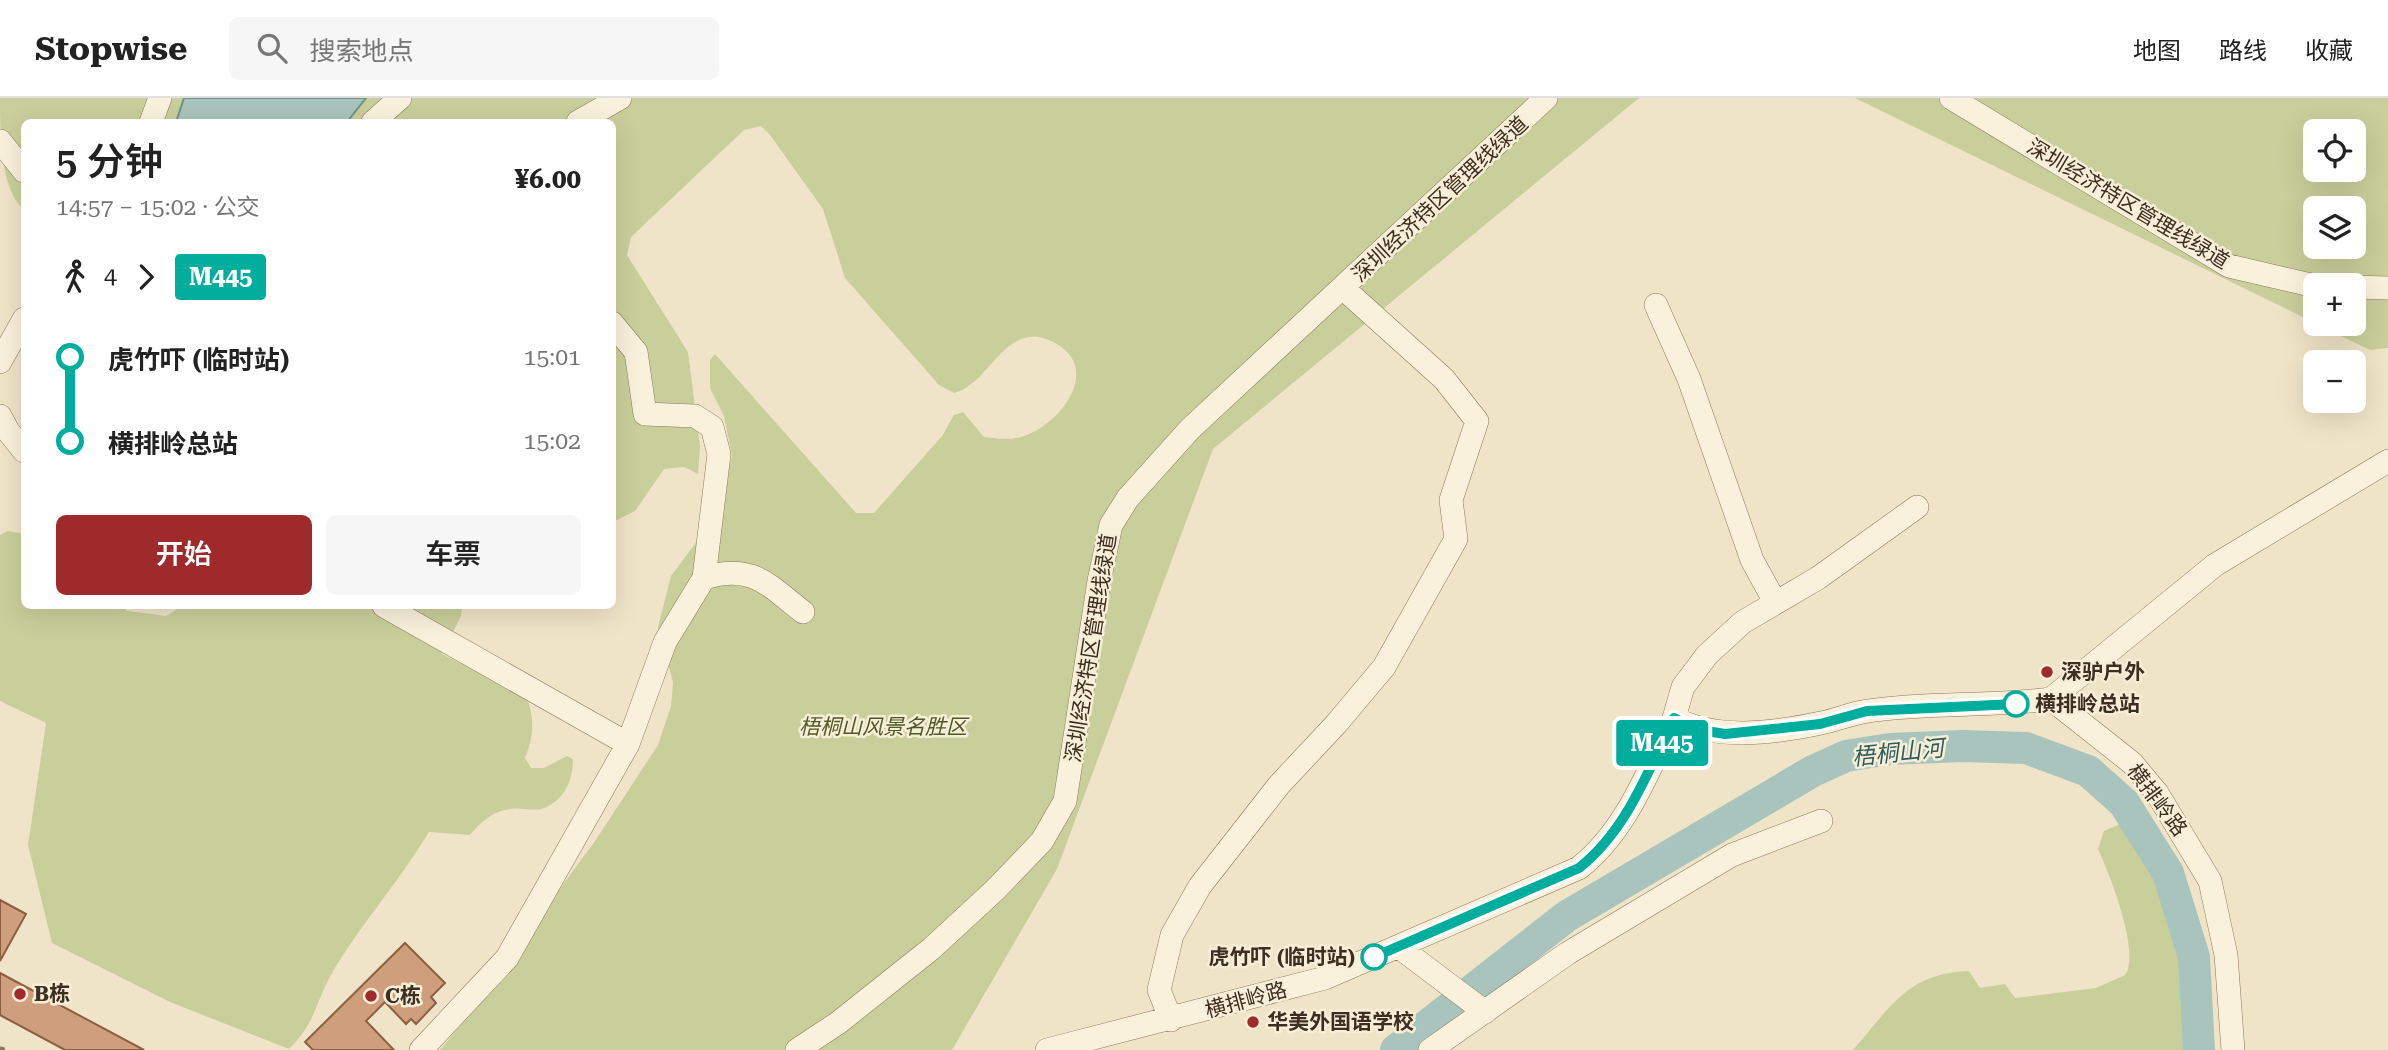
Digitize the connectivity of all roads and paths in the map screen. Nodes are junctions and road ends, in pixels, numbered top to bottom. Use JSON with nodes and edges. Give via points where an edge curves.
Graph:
{"nodes":[{"id":1,"x":160,"y":98,"type":"edge"},
{"id":2,"x":400,"y":98,"type":"edge"},
{"id":3,"x":620,"y":98,"type":"edge"},
{"id":4,"x":1546,"y":98,"type":"edge"},
{"id":5,"x":1951,"y":98,"type":"edge"},
{"id":6,"x":152,"y":119,"type":"edge"},
{"id":7,"x":376,"y":119,"type":"edge"},
{"id":8,"x":583,"y":119,"type":"edge"},
{"id":9,"x":0,"y":141,"type":"edge"},
{"id":10,"x":21,"y":167,"type":"edge"},
{"id":11,"x":2303,"y":283,"type":"edge"},
{"id":12,"x":2366,"y":288,"type":"edge"},
{"id":13,"x":2388,"y":288,"type":"edge"},
{"id":14,"x":1344,"y":289,"type":"junction"},
{"id":15,"x":1656,"y":305,"type":"dead end"},
{"id":16,"x":21,"y":324,"type":"edge"},
{"id":17,"x":616,"y":328,"type":"edge"},
{"id":18,"x":0,"y":362,"type":"edge"},
{"id":19,"x":0,"y":416,"type":"edge"},
{"id":20,"x":21,"y":447,"type":"edge"},
{"id":21,"x":2388,"y":461,"type":"edge"},
{"id":22,"x":1917,"y":507,"type":"dead end"},
{"id":23,"x":704,"y":578,"type":"junction"},
{"id":24,"x":1775,"y":603,"type":"junction"},
{"id":25,"x":389,"y":609,"type":"edge"},
{"id":26,"x":803,"y":612,"type":"dead end"},
{"id":27,"x":2051,"y":699,"type":"junction"},
{"id":28,"x":1674,"y":718,"type":"junction"},
{"id":29,"x":628,"y":744,"type":"junction"},
{"id":30,"x":1821,"y":821,"type":"dead end"},
{"id":31,"x":1399,"y":947,"type":"junction"},
{"id":32,"x":1485,"y":1012,"type":"junction"},
{"id":33,"x":1171,"y":1020,"type":"junction"},
{"id":34,"x":0,"y":1048,"type":"edge"},
{"id":35,"x":7,"y":1050,"type":"edge"},
{"id":36,"x":421,"y":1050,"type":"edge"},
{"id":37,"x":797,"y":1050,"type":"edge"},
{"id":38,"x":1047,"y":1050,"type":"edge"},
{"id":39,"x":1430,"y":1050,"type":"edge"},
{"id":40,"x":2233,"y":1050,"type":"edge"}],
"edges":[{"from":1,"to":6,"type":"street"},
{"from":2,"to":7,"type":"street"},
{"from":3,"to":8,"type":"street"},
{"from":4,"to":14,"type":"street","name":"深圳经济特区管理线绿道"},
{"from":5,"to":11,"type":"street","name":"深圳经济特区管理线绿道","via":[[2228,266]]},
{"from":9,"to":10,"type":"street"},
{"from":12,"to":13,"type":"street"},
{"from":14,"to":33,"type":"street","via":[[1444,379],[1478,421],[1451,500],[1456,539],[1384,667],[1279,785],[1200,886],[1172,935],[1159,990]]},
{"from":14,"to":37,"type":"street","name":"深圳经济特区管理线绿道","via":[[1190,429],[1128,498],[1111,525],[1065,801],[1042,841],[931,949]]},
{"from":15,"to":24,"type":"street","via":[[1689,379],[1752,559]]},
{"from":16,"to":18,"type":"street"},
{"from":17,"to":23,"type":"street","via":[[636,352],[645,414],[695,416],[712,427],[719,454]]},
{"from":19,"to":20,"type":"street"},
{"from":21,"to":27,"type":"street","via":[[2215,565]]},
{"from":22,"to":24,"type":"street","name":"横排岭路"},
{"from":23,"to":26,"type":"street","via":[[728,570],[747,573]]},
{"from":23,"to":29,"type":"street","via":[[665,642]]},
{"from":24,"to":28,"type":"street","name":"横排岭路","via":[[1743,622],[1707,655],[1683,687]]},
{"from":25,"to":29,"type":"street"},
{"from":27,"to":28,"type":"street","via":[[1867,711],[1820,724],[1725,734],[1694,729]]},
{"from":27,"to":40,"type":"street","name":"横排岭路","via":[[2133,763],[2210,881],[2226,955]]},
{"from":28,"to":31,"type":"street","name":"横排岭路","via":[[1636,796],[1601,851],[1579,868]]},
{"from":29,"to":36,"type":"street","via":[[507,958]]},
{"from":30,"to":32,"type":"street","via":[[1732,856],[1568,953]]},
{"from":31,"to":32,"type":"street"},
{"from":31,"to":33,"type":"street","name":"横排岭路","via":[[1325,978]]},
{"from":32,"to":39,"type":"street"},
{"from":33,"to":38,"type":"street","name":"横排岭路"},
{"from":34,"to":35,"type":"path"}]}
